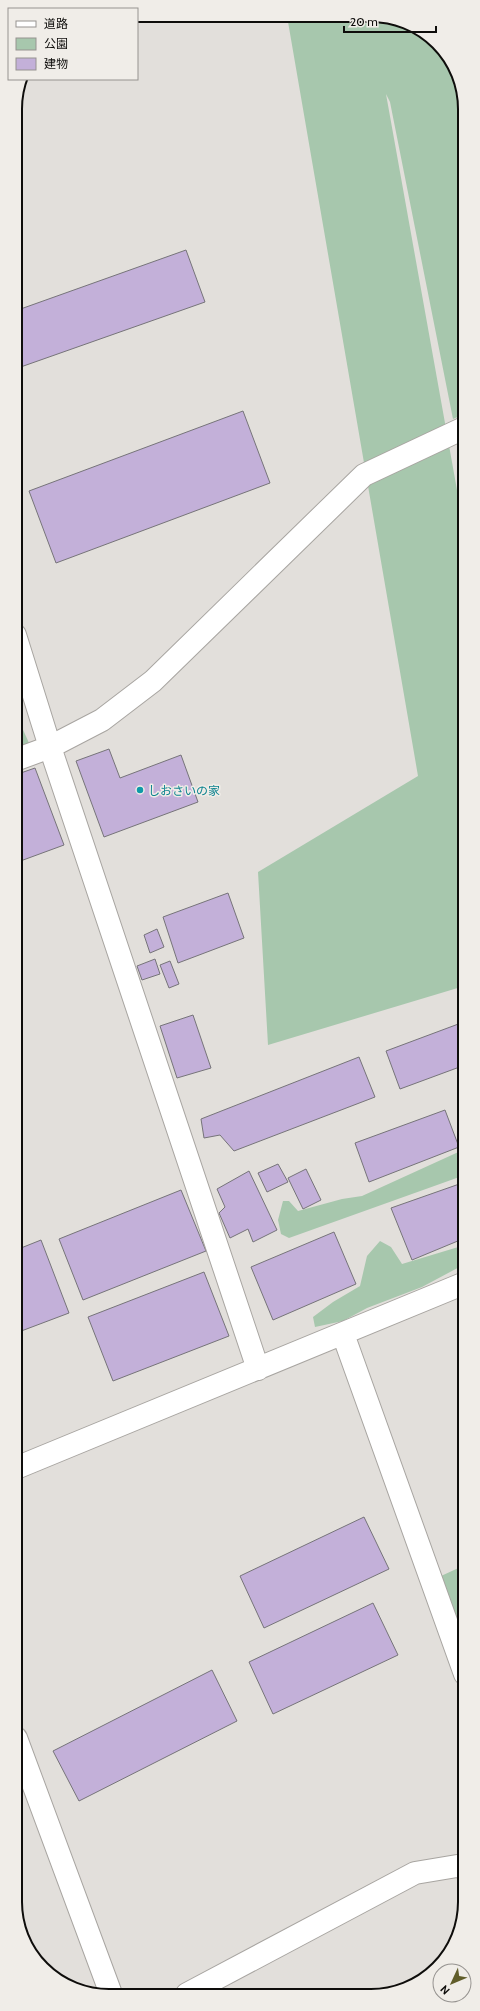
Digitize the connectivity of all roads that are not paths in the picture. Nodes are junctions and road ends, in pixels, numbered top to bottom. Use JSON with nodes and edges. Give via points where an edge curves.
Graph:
{"nodes":[{"id":1,"x":458,"y":431,"type":"edge"},
{"id":2,"x":22,"y":657,"type":"edge"},
{"id":3,"x":50,"y":747,"type":"junction"},
{"id":4,"x":22,"y":757,"type":"edge"},
{"id":5,"x":458,"y":1286,"type":"edge"},
{"id":6,"x":342,"y":1334,"type":"junction"},
{"id":7,"x":258,"y":1368,"type":"junction"},
{"id":8,"x":22,"y":1466,"type":"edge"},
{"id":9,"x":458,"y":1655,"type":"edge"},
{"id":10,"x":22,"y":1754,"type":"edge"},
{"id":11,"x":458,"y":1866,"type":"edge"},
{"id":12,"x":109,"y":1989,"type":"edge"},
{"id":13,"x":195,"y":1989,"type":"edge"}],
"edges":[{"from":1,"to":3,"type":"street","via":[[364,475],[153,681],[102,720]]},
{"from":2,"to":3,"type":"street"},
{"from":3,"to":4,"type":"street"},
{"from":3,"to":7,"type":"street"},
{"from":5,"to":6,"type":"street"},
{"from":6,"to":7,"type":"street"},
{"from":6,"to":9,"type":"street"},
{"from":7,"to":8,"type":"street"},
{"from":10,"to":12,"type":"street"},
{"from":11,"to":13,"type":"street","via":[[415,1873]]}]}
